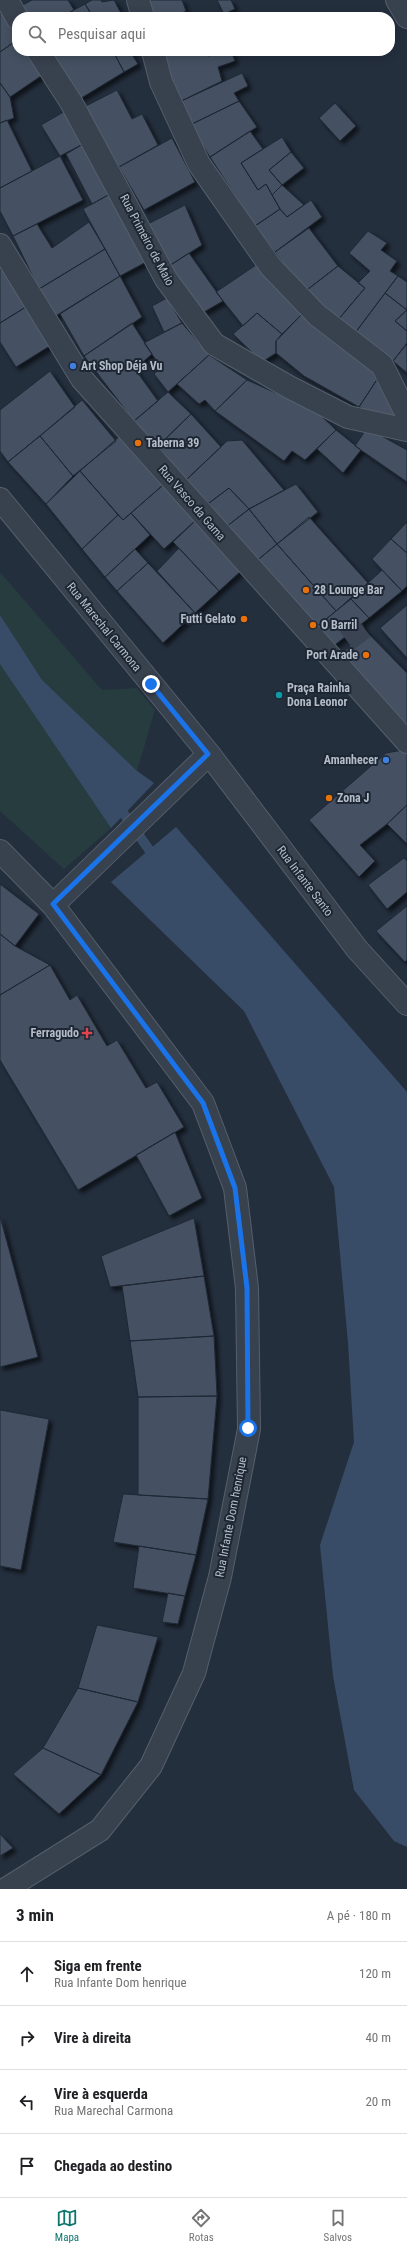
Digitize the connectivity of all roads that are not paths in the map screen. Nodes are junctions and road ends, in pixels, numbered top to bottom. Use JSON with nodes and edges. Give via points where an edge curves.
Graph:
{"nodes":[{"id":1,"x":7,"y":0,"type":"edge"},
{"id":2,"x":138,"y":0,"type":"edge"},
{"id":3,"x":397,"y":0,"type":"edge"},
{"id":4,"x":14,"y":12,"type":"edge"},
{"id":5,"x":142,"y":12,"type":"edge"},
{"id":6,"x":407,"y":17,"type":"edge"},
{"id":7,"x":41,"y":56,"type":"edge"},
{"id":8,"x":154,"y":56,"type":"edge"},
{"id":9,"x":0,"y":245,"type":"edge"},
{"id":10,"x":407,"y":415,"type":"edge"},
{"id":11,"x":407,"y":430,"type":"edge"},
{"id":12,"x":0,"y":499,"type":"edge"},
{"id":13,"x":407,"y":742,"type":"edge"},
{"id":14,"x":208,"y":754,"type":"junction"},
{"id":15,"x":0,"y":851,"type":"edge"},
{"id":16,"x":53,"y":904,"type":"junction"},
{"id":17,"x":407,"y":1004,"type":"edge"},
{"id":18,"x":6,"y":1889,"type":"edge"}],
"edges":[{"from":1,"to":4,"type":"street"},
{"from":2,"to":5,"type":"street"},
{"from":3,"to":6,"type":"street"},
{"from":7,"to":11,"type":"street","name":"Rua Primeiro de Maio","via":[[72,102],[166,279],[214,344],[348,417]]},
{"from":8,"to":10,"type":"street","via":[[161,82],[198,164],[271,267],[317,315],[382,365]]},
{"from":9,"to":13,"type":"street","name":"Rua Vasco da Gama","via":[[82,379]]},
{"from":12,"to":14,"type":"street","name":"Rua Marechal Carmona"},
{"from":14,"to":16,"type":"street"},
{"from":14,"to":17,"type":"street","name":"Rua Infante Santo","via":[[357,949]]},
{"from":15,"to":16,"type":"street","name":"Rua Infante Dom henrique"},
{"from":16,"to":18,"type":"street","name":"Rua Infante Dom henrique","via":[[203,1103],[235,1188],[247,1288],[248,1428],[220,1577],[194,1673],[151,1766],[100,1830]]}]}
